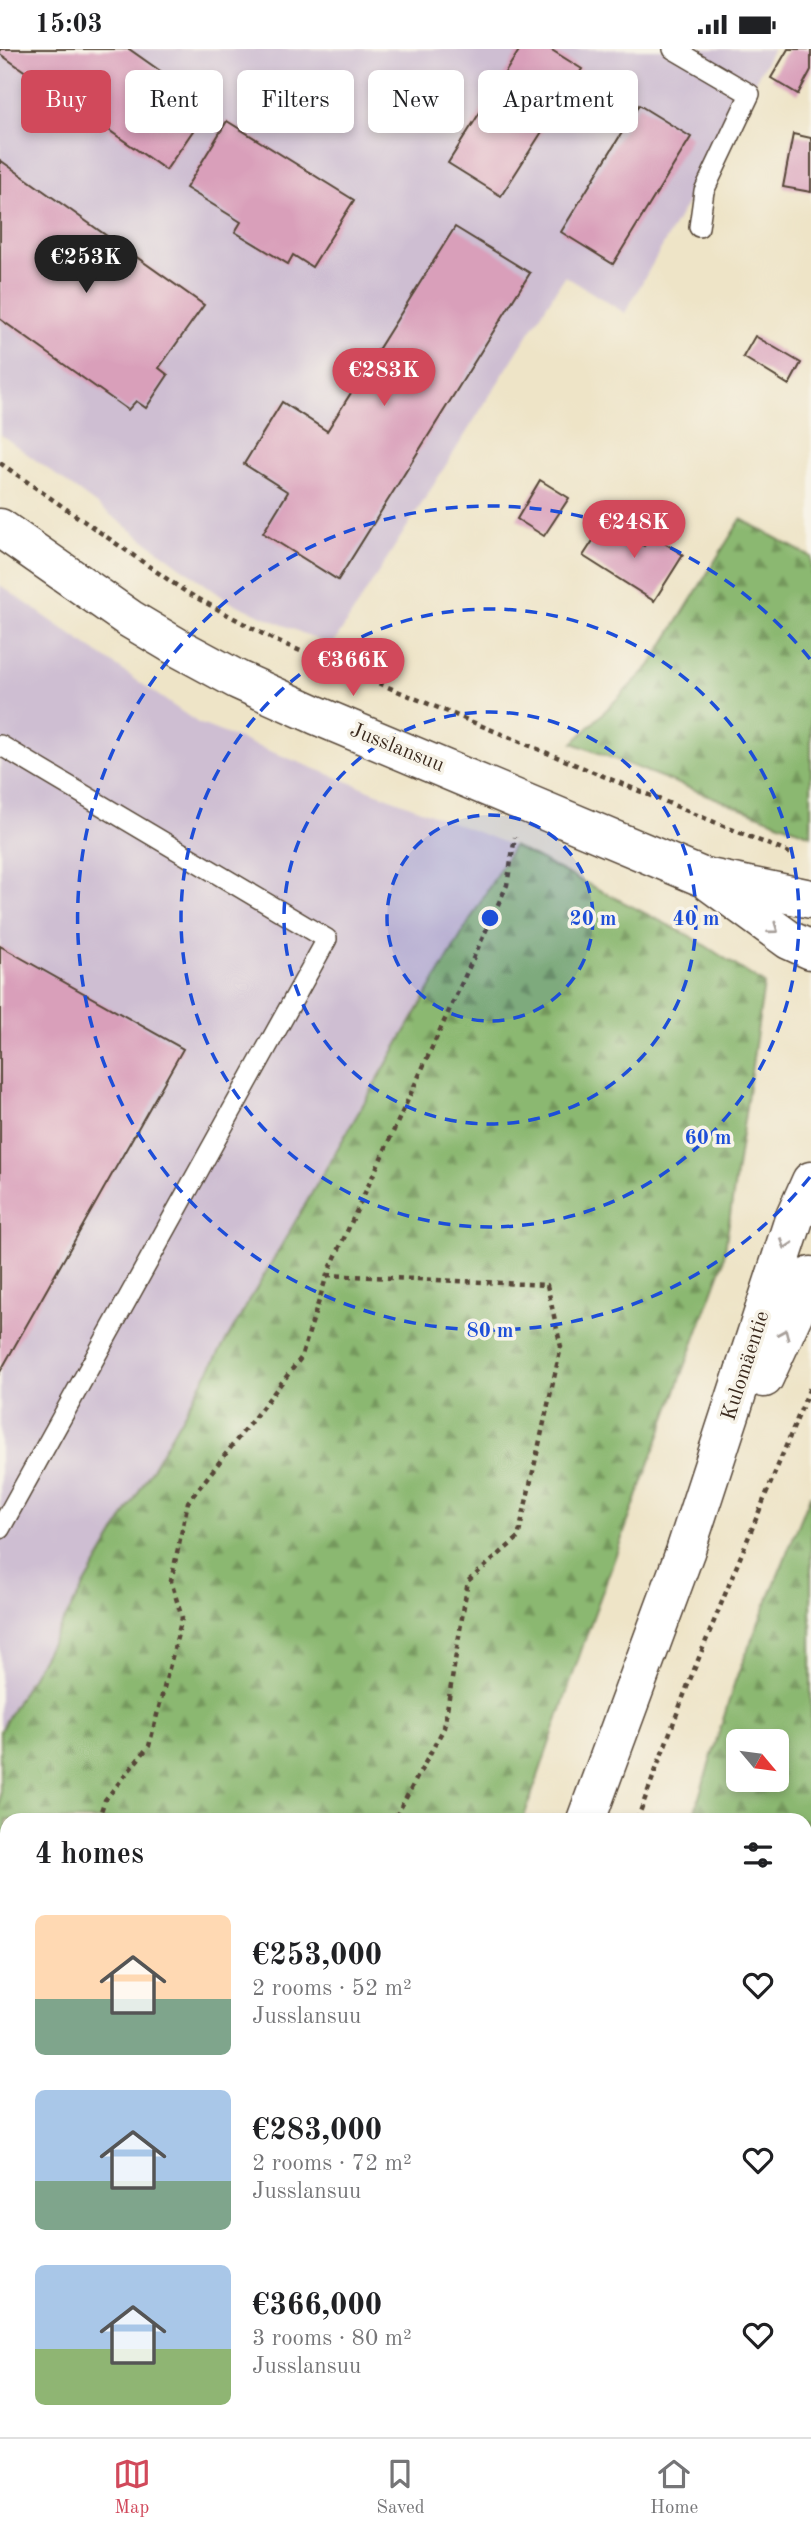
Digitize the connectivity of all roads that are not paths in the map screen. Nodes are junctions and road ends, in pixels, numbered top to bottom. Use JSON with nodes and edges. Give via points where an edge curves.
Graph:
{"nodes":[{"id":1,"x":673,"y":49,"type":"edge"},
{"id":2,"x":699,"y":227,"type":"dead end"},
{"id":3,"x":0,"y":528,"type":"edge"},
{"id":4,"x":0,"y":745,"type":"edge"},
{"id":5,"x":700,"y":876,"type":"junction"},
{"id":6,"x":811,"y":899,"type":"edge"},
{"id":7,"x":811,"y":950,"type":"edge"},
{"id":8,"x":811,"y":1181,"type":"edge"},
{"id":9,"x":811,"y":1276,"type":"edge"},
{"id":10,"x":0,"y":1529,"type":"edge"},
{"id":11,"x":685,"y":1552,"type":"junction"},
{"id":12,"x":589,"y":1813,"type":"edge"}],
"edges":[{"from":1,"to":2,"type":"lane","via":[[750,95],[704,191]]},
{"from":3,"to":5,"type":"street","name":"Jusslansuu","via":[[130,619],[238,680]]},
{"from":4,"to":10,"type":"lane","via":[[327,939]]},
{"from":5,"to":6,"type":"street","name":"Jusslansuu"},
{"from":5,"to":7,"type":"street","name":"Jusslansuu","one_way":true,"via":[[789,940]]},
{"from":8,"to":11,"type":"street","name":"Kulomäentie","one_way":true,"via":[[794,1219]]},
{"from":11,"to":9,"type":"street","name":"Kulomäentie","one_way":true},
{"from":11,"to":12,"type":"street","name":"Kulomäentie"}]}
